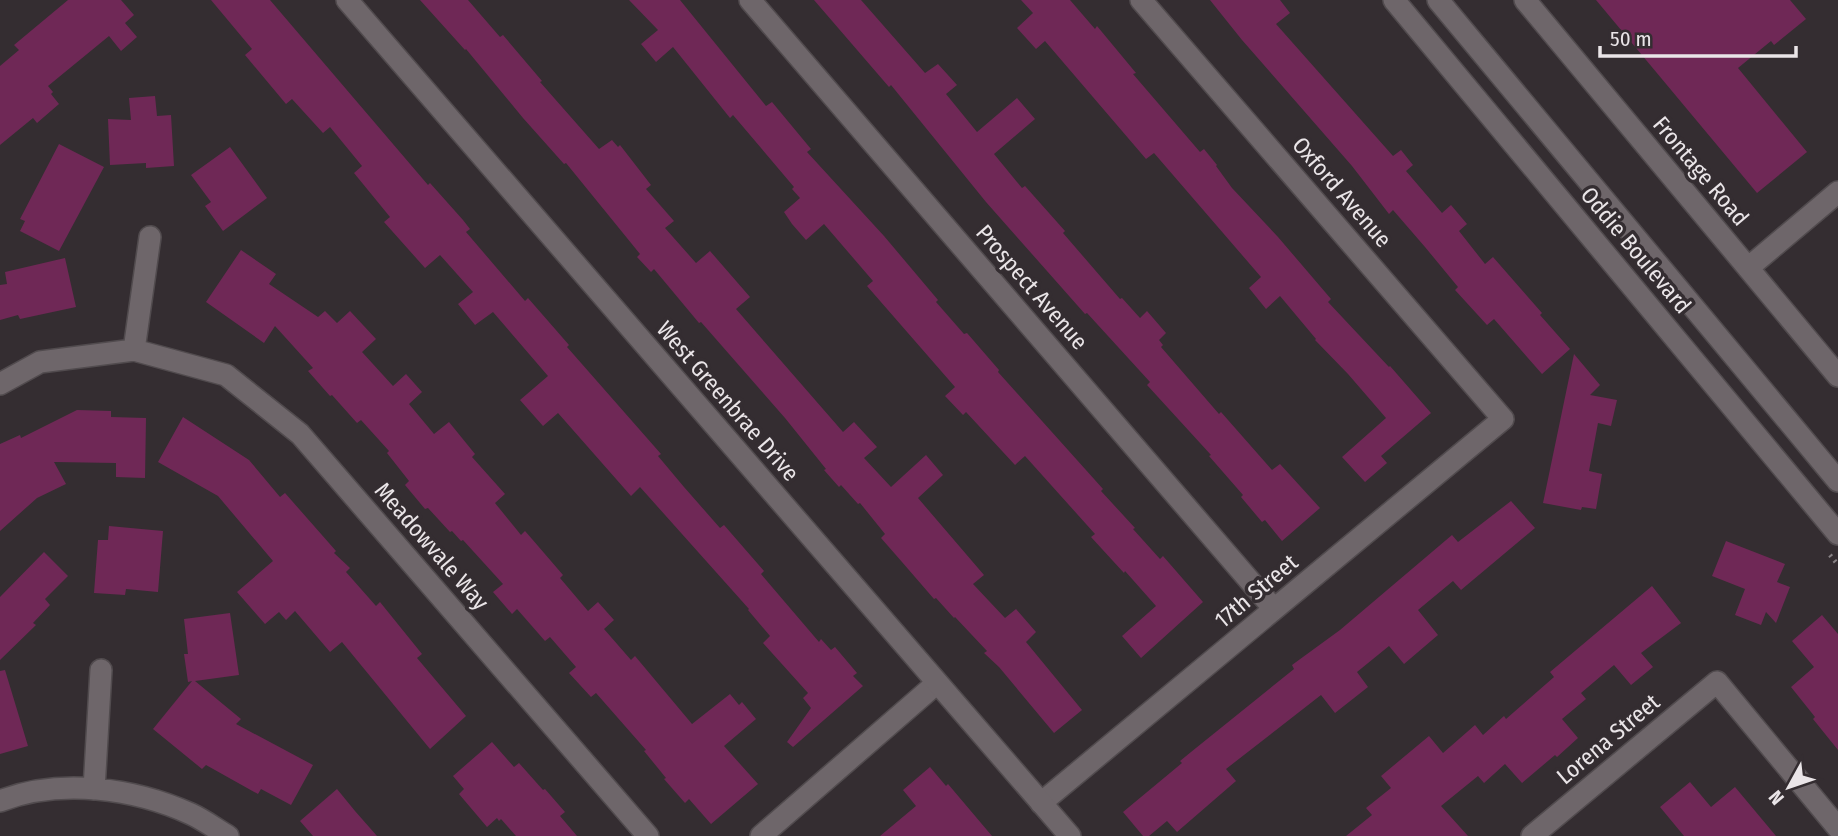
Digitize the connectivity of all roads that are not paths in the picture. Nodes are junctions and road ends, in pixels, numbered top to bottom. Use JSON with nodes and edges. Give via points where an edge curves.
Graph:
{"nodes":[{"id":1,"x":347,"y":0,"type":"edge"},
{"id":2,"x":750,"y":0,"type":"edge"},
{"id":3,"x":1141,"y":0,"type":"edge"},
{"id":4,"x":1394,"y":0,"type":"edge"},
{"id":5,"x":1438,"y":0,"type":"edge"},
{"id":6,"x":1525,"y":0,"type":"edge"},
{"id":7,"x":1838,"y":192,"type":"edge"},
{"id":8,"x":150,"y":237,"type":"dead end"},
{"id":9,"x":1748,"y":268,"type":"junction"},
{"id":10,"x":134,"y":350,"type":"junction"},
{"id":11,"x":1838,"y":376,"type":"edge"},
{"id":12,"x":0,"y":384,"type":"edge"},
{"id":13,"x":1503,"y":419,"type":"joint"},
{"id":14,"x":1838,"y":481,"type":"edge"},
{"id":15,"x":1838,"y":534,"type":"edge"},
{"id":16,"x":1274,"y":609,"type":"junction"},
{"id":17,"x":101,"y":670,"type":"dead end"},
{"id":18,"x":937,"y":683,"type":"junction"},
{"id":19,"x":94,"y":789,"type":"junction"},
{"id":20,"x":0,"y":801,"type":"edge"},
{"id":21,"x":1041,"y":803,"type":"junction"},
{"id":22,"x":1838,"y":828,"type":"edge"},
{"id":23,"x":228,"y":836,"type":"edge"},
{"id":24,"x":648,"y":836,"type":"edge"},
{"id":25,"x":761,"y":836,"type":"edge"},
{"id":26,"x":1070,"y":836,"type":"edge"},
{"id":27,"x":1532,"y":836,"type":"edge"}],
"edges":[{"from":1,"to":18,"type":"street","name":"West Greenbrae Drive"},
{"from":2,"to":16,"type":"street","name":"Prospect Avenue"},
{"from":3,"to":13,"type":"street","name":"Oxford Avenue"},
{"from":4,"to":15,"type":"street","name":"Oddie Boulevard"},
{"from":5,"to":14,"type":"street","name":"Oddie Boulevard"},
{"from":6,"to":9,"type":"street","name":"Frontage Road"},
{"from":7,"to":9,"type":"street"},
{"from":8,"to":10,"type":"street"},
{"from":9,"to":11,"type":"street","name":"Frontage Road"},
{"from":10,"to":12,"type":"street","via":[[40,362]]},
{"from":10,"to":24,"type":"street","name":"Meadowvale Way","via":[[226,375],[300,433]]},
{"from":13,"to":16,"type":"street","name":"17th Street"},
{"from":16,"to":21,"type":"street","name":"17th Street"},
{"from":17,"to":19,"type":"street"},
{"from":18,"to":21,"type":"street","name":"West Greenbrae Drive"},
{"from":18,"to":25,"type":"street"},
{"from":19,"to":20,"type":"street","via":[[46,790]]},
{"from":19,"to":23,"type":"street","via":[[152,798],[193,814]]},
{"from":21,"to":26,"type":"street","name":"West Greenbrae Drive"},
{"from":22,"to":27,"type":"street","name":"Lorena Street","via":[[1717,682]]}]}
